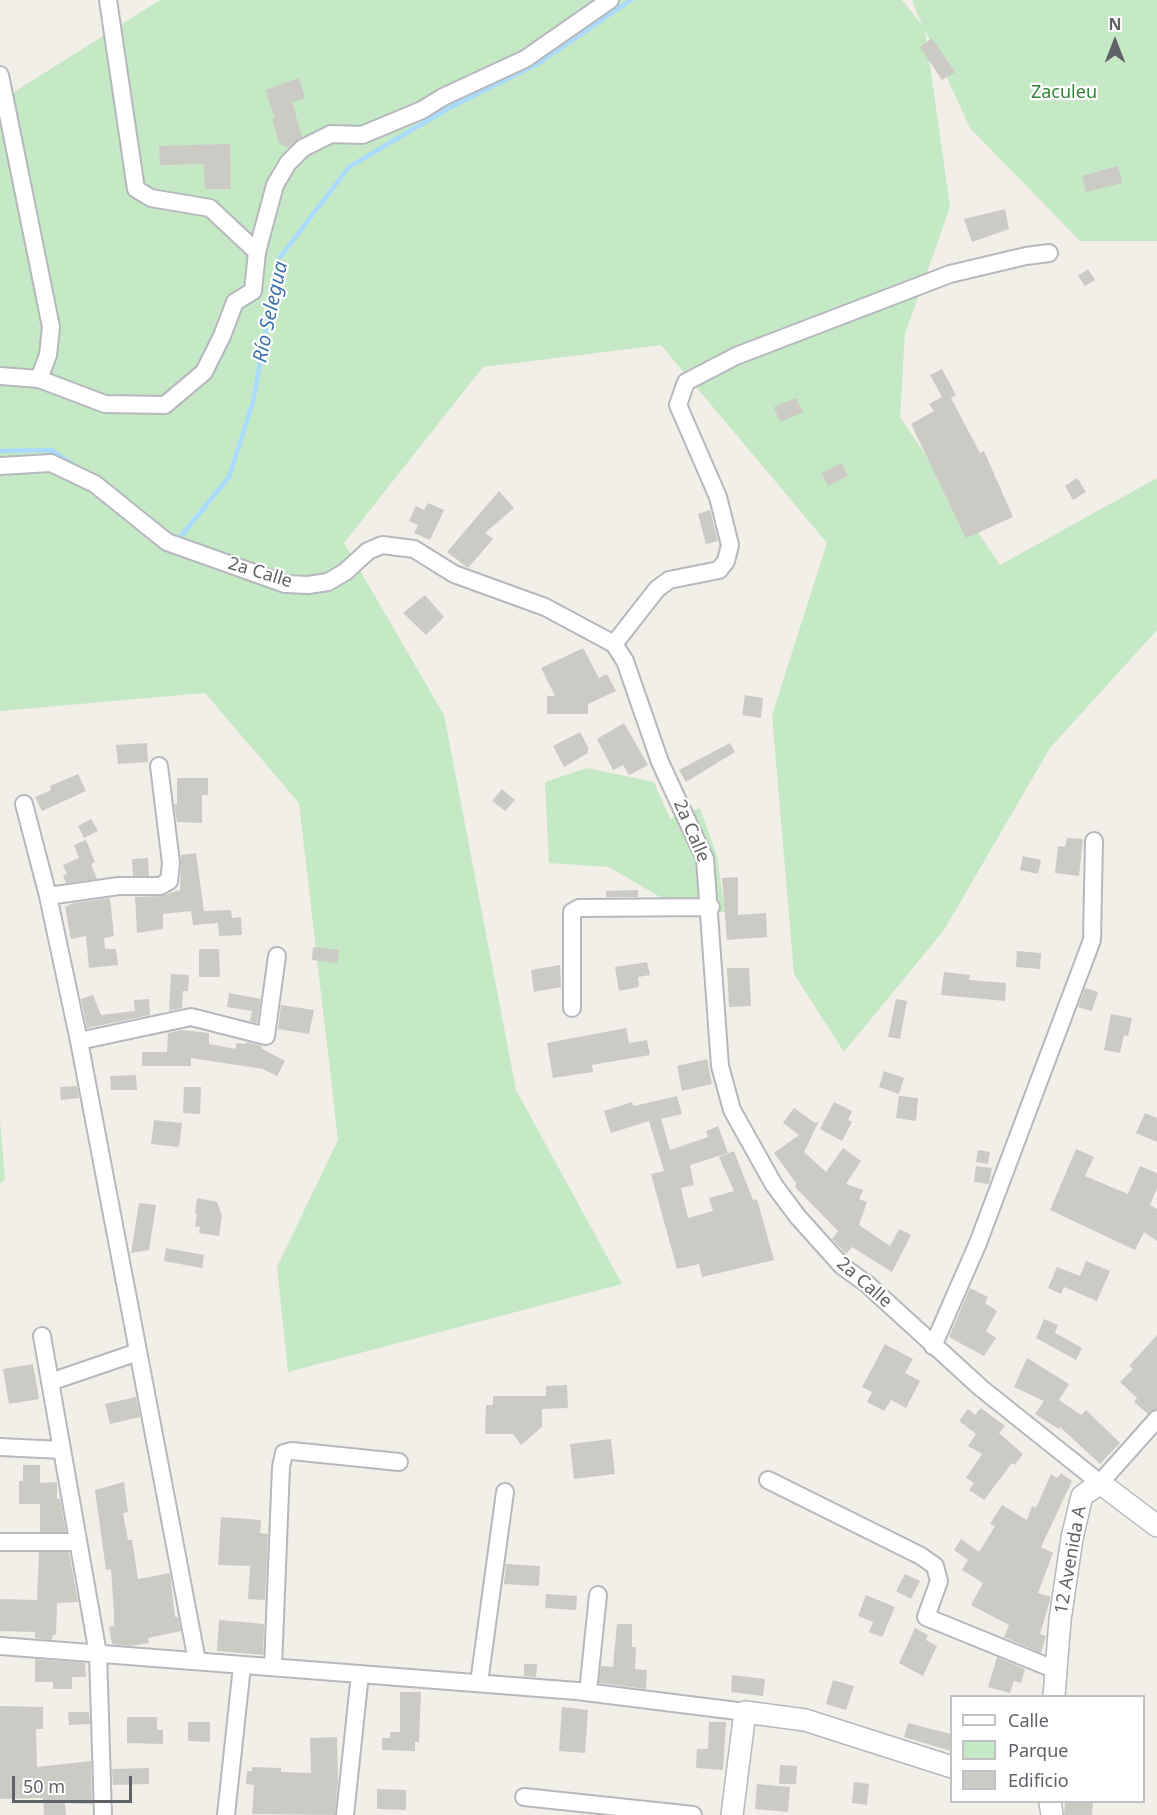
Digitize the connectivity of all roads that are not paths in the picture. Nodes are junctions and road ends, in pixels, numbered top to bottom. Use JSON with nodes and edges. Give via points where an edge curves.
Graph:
{"nodes":[{"id":1,"x":108,"y":0,"type":"edge"},
{"id":2,"x":609,"y":0,"type":"edge"},
{"id":3,"x":0,"y":75,"type":"edge"},
{"id":4,"x":257,"y":252,"type":"junction"},
{"id":5,"x":1049,"y":253,"type":"dead end"},
{"id":6,"x":0,"y":376,"type":"edge"},
{"id":7,"x":39,"y":379,"type":"junction"},
{"id":8,"x":0,"y":466,"type":"edge"},
{"id":9,"x":614,"y":644,"type":"junction"},
{"id":10,"x":159,"y":766,"type":"dead end"},
{"id":11,"x":24,"y":804,"type":"dead end"},
{"id":12,"x":1094,"y":841,"type":"dead end"},
{"id":13,"x":48,"y":896,"type":"junction"},
{"id":14,"x":711,"y":907,"type":"junction"},
{"id":15,"x":277,"y":956,"type":"dead end"},
{"id":16,"x":572,"y":1008,"type":"dead end"},
{"id":17,"x":80,"y":1041,"type":"junction"},
{"id":18,"x":42,"y":1336,"type":"dead end"},
{"id":19,"x":933,"y":1346,"type":"junction"},
{"id":20,"x":138,"y":1352,"type":"junction"},
{"id":21,"x":50,"y":1382,"type":"junction"},
{"id":22,"x":1157,"y":1419,"type":"edge"},
{"id":23,"x":0,"y":1447,"type":"edge"},
{"id":24,"x":62,"y":1450,"type":"junction"},
{"id":25,"x":399,"y":1462,"type":"dead end"},
{"id":26,"x":768,"y":1480,"type":"dead end"},
{"id":27,"x":1100,"y":1483,"type":"junction"},
{"id":28,"x":505,"y":1492,"type":"dead end"},
{"id":29,"x":1157,"y":1526,"type":"edge"},
{"id":30,"x":0,"y":1542,"type":"edge"},
{"id":31,"x":78,"y":1542,"type":"junction"},
{"id":32,"x":598,"y":1595,"type":"dead end"},
{"id":33,"x":0,"y":1646,"type":"edge"},
{"id":34,"x":98,"y":1654,"type":"junction"},
{"id":35,"x":197,"y":1661,"type":"junction"},
{"id":36,"x":242,"y":1665,"type":"junction"},
{"id":37,"x":273,"y":1667,"type":"junction"},
{"id":38,"x":1056,"y":1670,"type":"junction"},
{"id":39,"x":360,"y":1674,"type":"junction"},
{"id":40,"x":479,"y":1683,"type":"junction"},
{"id":41,"x":588,"y":1692,"type":"junction"},
{"id":42,"x":1054,"y":1695,"type":"edge"},
{"id":43,"x":745,"y":1712,"type":"junction"},
{"id":44,"x":950,"y":1767,"type":"edge"},
{"id":45,"x":524,"y":1797,"type":"dead end"},
{"id":46,"x":103,"y":1815,"type":"edge"},
{"id":47,"x":225,"y":1815,"type":"edge"},
{"id":48,"x":345,"y":1815,"type":"edge"},
{"id":49,"x":693,"y":1815,"type":"edge"},
{"id":50,"x":732,"y":1815,"type":"edge"}],
"edges":[{"from":1,"to":4,"type":"street","via":[[136,189],[151,198],[210,208]]},
{"from":2,"to":4,"type":"street","via":[[525,59],[422,110],[362,135],[331,134],[303,148],[275,185]]},
{"from":3,"to":7,"type":"street","via":[[51,327],[48,355]]},
{"from":4,"to":7,"type":"street","via":[[253,291],[235,302],[204,372],[165,405],[105,404]]},
{"from":5,"to":9,"type":"street","via":[[950,274],[736,356],[686,382],[678,405],[718,496],[730,545],[726,561],[719,570],[669,580],[657,589]]},
{"from":6,"to":7,"type":"street"},
{"from":8,"to":9,"type":"street","name":"2a Calle","via":[[51,463],[95,484],[167,542],[285,584],[328,582],[382,545],[414,549],[454,574],[545,607]]},
{"from":9,"to":14,"type":"street","name":"2a Calle","via":[[626,661],[660,762],[705,859]]},
{"from":10,"to":13,"type":"street","via":[[171,863],[169,881],[160,886],[119,886]]},
{"from":11,"to":13,"type":"street"},
{"from":12,"to":19,"type":"street","via":[[1092,940],[978,1243]]},
{"from":13,"to":17,"type":"street"},
{"from":14,"to":16,"type":"street","via":[[579,908],[572,912]]},
{"from":14,"to":19,"type":"street","name":"2a Calle","via":[[720,1066],[732,1110],[774,1185],[798,1217],[843,1266]]},
{"from":15,"to":17,"type":"street","via":[[266,1036],[190,1017]]},
{"from":17,"to":20,"type":"street"},
{"from":18,"to":21,"type":"street"},
{"from":19,"to":27,"type":"street","name":"2a Calle"},
{"from":20,"to":21,"type":"street"},
{"from":20,"to":35,"type":"street"},
{"from":21,"to":24,"type":"street"},
{"from":22,"to":27,"type":"street","name":"12 Avenida A"},
{"from":23,"to":24,"type":"street"},
{"from":24,"to":31,"type":"street"},
{"from":25,"to":37,"type":"street","via":[[284,1453]]},
{"from":26,"to":38,"type":"street","via":[[935,1566],[939,1581],[926,1617]]},
{"from":27,"to":29,"type":"street","name":"2a Calle"},
{"from":27,"to":38,"type":"street","name":"12 Avenida A","via":[[1082,1496],[1077,1514]]},
{"from":28,"to":40,"type":"street"},
{"from":30,"to":31,"type":"street"},
{"from":31,"to":34,"type":"street"},
{"from":32,"to":41,"type":"street"},
{"from":33,"to":34,"type":"street"},
{"from":34,"to":35,"type":"street"},
{"from":34,"to":46,"type":"street"},
{"from":35,"to":36,"type":"street"},
{"from":36,"to":37,"type":"street"},
{"from":36,"to":47,"type":"street"},
{"from":37,"to":39,"type":"street"},
{"from":38,"to":42,"type":"street","name":"12 Avenida A"},
{"from":39,"to":40,"type":"street"},
{"from":39,"to":48,"type":"street"},
{"from":40,"to":41,"type":"street"},
{"from":41,"to":43,"type":"street"},
{"from":43,"to":44,"type":"street","via":[[805,1720]]},
{"from":43,"to":50,"type":"street"},
{"from":45,"to":49,"type":"street"}]}
